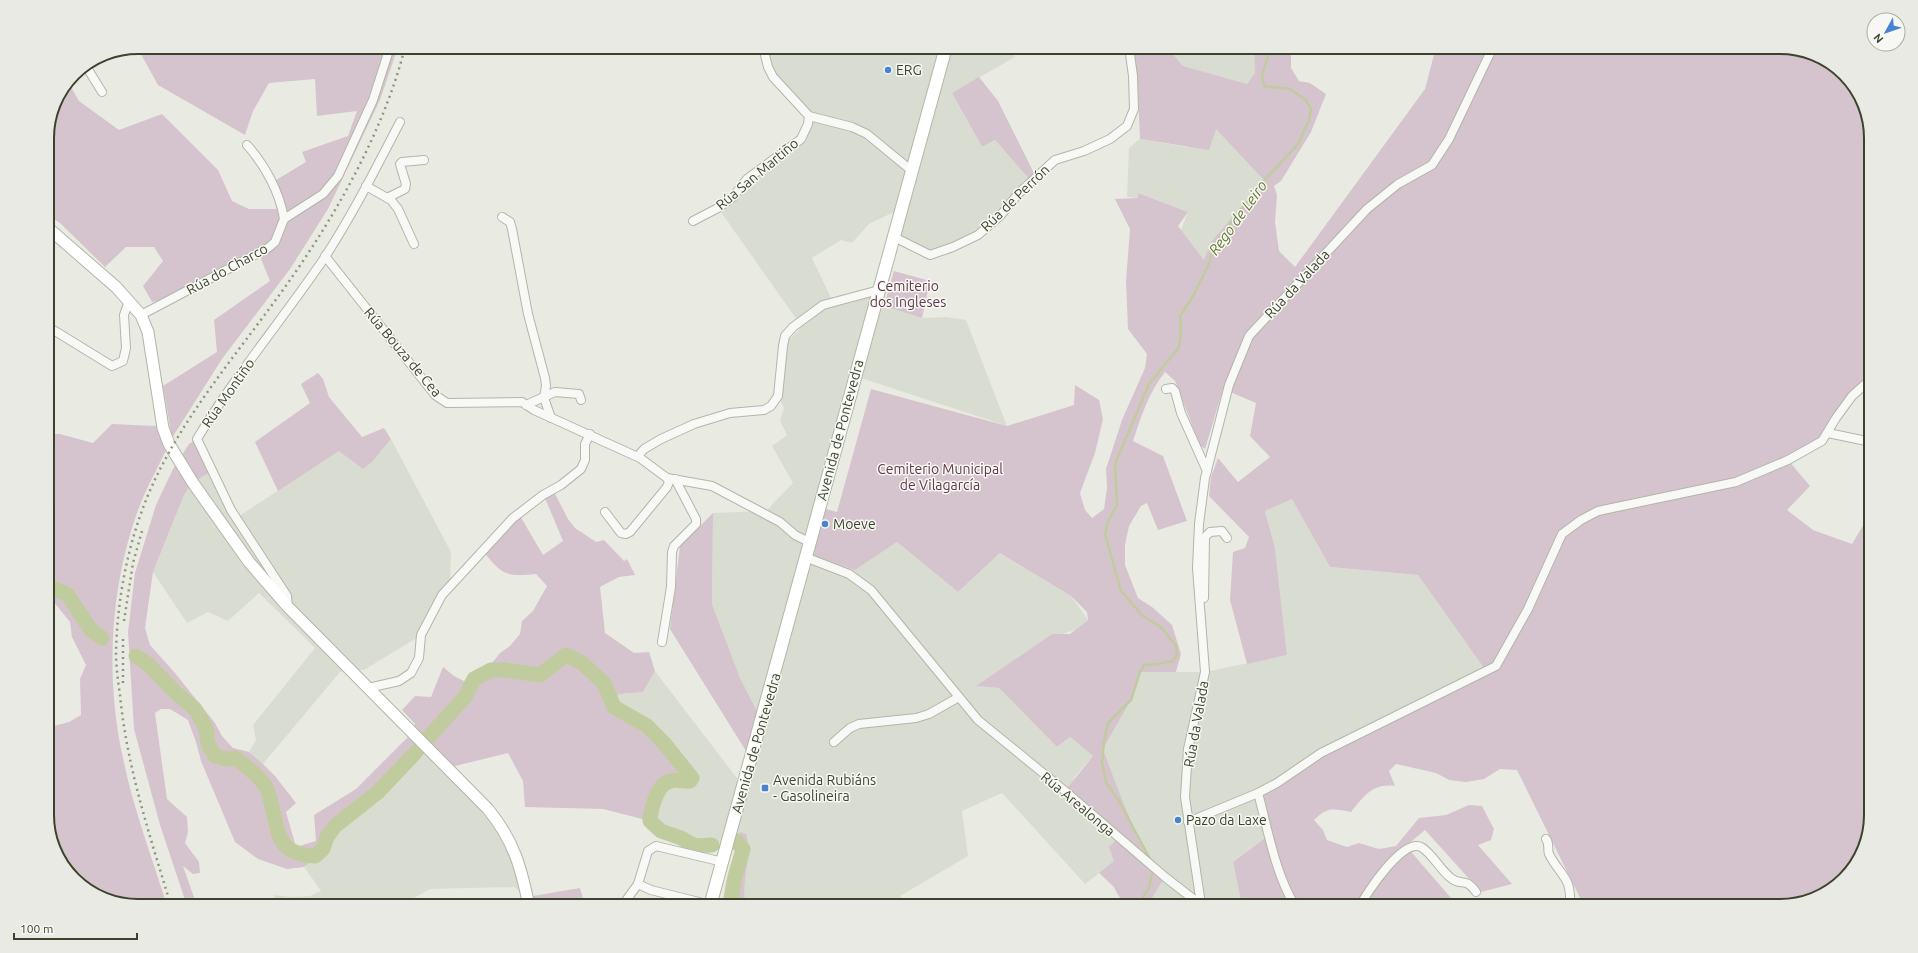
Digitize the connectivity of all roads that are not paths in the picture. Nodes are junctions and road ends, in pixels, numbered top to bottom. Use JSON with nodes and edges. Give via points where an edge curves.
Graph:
{"nodes":[{"id":1,"x":388,"y":54,"type":"edge"},
{"id":2,"x":765,"y":54,"type":"edge"},
{"id":3,"x":944,"y":54,"type":"edge"},
{"id":4,"x":1129,"y":54,"type":"edge"},
{"id":5,"x":1490,"y":54,"type":"edge"},
{"id":6,"x":89,"y":71,"type":"edge"},
{"id":7,"x":102,"y":92,"type":"dead end"},
{"id":8,"x":809,"y":116,"type":"junction"},
{"id":9,"x":400,"y":122,"type":"dead end"},
{"id":10,"x":247,"y":145,"type":"dead end"},
{"id":11,"x":424,"y":160,"type":"dead end"},
{"id":12,"x":912,"y":172,"type":"junction"},
{"id":13,"x":366,"y":186,"type":"junction"},
{"id":14,"x":387,"y":198,"type":"junction"},
{"id":15,"x":502,"y":217,"type":"dead end"},
{"id":16,"x":284,"y":219,"type":"junction"},
{"id":17,"x":693,"y":221,"type":"dead end"},
{"id":18,"x":54,"y":233,"type":"edge"},
{"id":19,"x":894,"y":237,"type":"junction"},
{"id":20,"x":414,"y":244,"type":"dead end"},
{"id":21,"x":325,"y":256,"type":"junction"},
{"id":22,"x":879,"y":290,"type":"junction"},
{"id":23,"x":130,"y":301,"type":"junction"},
{"id":24,"x":141,"y":315,"type":"junction"},
{"id":25,"x":54,"y":331,"type":"edge"},
{"id":26,"x":1864,"y":385,"type":"edge"},
{"id":27,"x":1166,"y":389,"type":"dead end"},
{"id":28,"x":544,"y":398,"type":"junction"},
{"id":29,"x":581,"y":400,"type":"dead end"},
{"id":30,"x":526,"y":405,"type":"junction"},
{"id":31,"x":551,"y":418,"type":"junction"},
{"id":32,"x":1828,"y":433,"type":"junction"},
{"id":33,"x":590,"y":434,"type":"junction"},
{"id":34,"x":1864,"y":441,"type":"edge"},
{"id":35,"x":638,"y":456,"type":"junction"},
{"id":36,"x":1206,"y":471,"type":"junction"},
{"id":37,"x":671,"y":479,"type":"junction"},
{"id":38,"x":605,"y":512,"type":"dead end"},
{"id":39,"x":1227,"y":538,"type":"dead end"},
{"id":40,"x":809,"y":542,"type":"junction"},
{"id":41,"x":805,"y":557,"type":"junction"},
{"id":42,"x":288,"y":607,"type":"junction"},
{"id":43,"x":1201,"y":614,"type":"junction"},
{"id":44,"x":662,"y":642,"type":"dead end"},
{"id":45,"x":368,"y":688,"type":"junction"},
{"id":46,"x":959,"y":697,"type":"junction"},
{"id":47,"x":834,"y":742,"type":"dead end"},
{"id":48,"x":1258,"y":793,"type":"junction"},
{"id":49,"x":1188,"y":822,"type":"junction"},
{"id":50,"x":1546,"y":839,"type":"dead end"},
{"id":51,"x":723,"y":862,"type":"junction"},
{"id":52,"x":638,"y":884,"type":"junction"},
{"id":53,"x":1476,"y":892,"type":"dead end"},
{"id":54,"x":527,"y":899,"type":"edge"},
{"id":55,"x":627,"y":899,"type":"edge"},
{"id":56,"x":685,"y":899,"type":"edge"},
{"id":57,"x":713,"y":899,"type":"edge"},
{"id":58,"x":1193,"y":899,"type":"edge"},
{"id":59,"x":1200,"y":899,"type":"edge"},
{"id":60,"x":1290,"y":899,"type":"edge"},
{"id":61,"x":1364,"y":899,"type":"edge"},
{"id":62,"x":1571,"y":899,"type":"edge"}],
"edges":[{"from":1,"to":16,"type":"street","via":[[373,100],[338,176],[323,194]]},
{"from":2,"to":8,"type":"street","via":[[773,77]]},
{"from":3,"to":12,"type":"main road","name":"Avenida de Pontevedra"},
{"from":4,"to":19,"type":"street","name":"Rúa de Perrón","via":[[1134,109],[1127,126],[1110,140],[1055,160],[978,235],[953,247],[930,255]]},
{"from":5,"to":36,"type":"street","name":"Rúa da Valada","via":[[1449,139],[1432,164],[1398,184],[1367,209],[1249,336],[1229,385]]},
{"from":6,"to":7,"type":"street"},
{"from":8,"to":12,"type":"street","via":[[852,127],[867,134]]},
{"from":8,"to":17,"type":"street","name":"Rúa San Martiño","via":[[801,139],[747,179],[723,205]]},
{"from":9,"to":13,"type":"street","name":"Rúa Montiño"},
{"from":10,"to":16,"type":"street","via":[[256,155],[275,189]]},
{"from":11,"to":14,"type":"street","via":[[400,164],[405,189]]},
{"from":12,"to":19,"type":"main road","name":"Avenida de Pontevedra"},
{"from":13,"to":14,"type":"street"},
{"from":13,"to":21,"type":"street","name":"Rúa Montiño"},
{"from":14,"to":20,"type":"street","via":[[392,200],[398,209]]},
{"from":15,"to":28,"type":"street","via":[[510,222],[512,229],[528,314],[545,378]]},
{"from":16,"to":24,"type":"street","name":"Rúa do Charco","via":[[275,242],[268,248]]},
{"from":18,"to":23,"type":"main road"},
{"from":19,"to":22,"type":"main road","name":"Avenida de Pontevedra"},
{"from":21,"to":30,"type":"street","name":"Rúa Bouza de Cea","via":[[435,395],[447,403],[522,402]]},
{"from":21,"to":42,"type":"street","name":"Rúa Montiño","via":[[197,438],[231,510],[287,596]]},
{"from":22,"to":35,"type":"street","via":[[823,305],[793,327],[785,336],[782,346],[778,396],[771,406],[764,410],[730,413],[694,424],[661,439],[644,449]]},
{"from":22,"to":40,"type":"main road","name":"Avenida de Pontevedra"},
{"from":23,"to":24,"type":"main road"},
{"from":23,"to":25,"type":"street","via":[[124,315],[126,348],[123,361],[112,366]]},
{"from":24,"to":42,"type":"main road","via":[[148,332],[163,428],[169,444],[249,562]]},
{"from":26,"to":32,"type":"street","via":[[1852,396]]},
{"from":27,"to":36,"type":"street","via":[[1172,388],[1174,391]]},
{"from":28,"to":29,"type":"street","name":"Rúa Bouza de Cea","via":[[556,392],[579,394]]},
{"from":28,"to":30,"type":"street","name":"Rúa Bouza de Cea"},
{"from":28,"to":31,"type":"street"},
{"from":30,"to":31,"type":"street","name":"Rúa Bouza de Cea"},
{"from":31,"to":33,"type":"street","name":"Rúa Bouza de Cea"},
{"from":32,"to":34,"type":"street"},
{"from":32,"to":48,"type":"street","via":[[1812,448],[1736,482],[1598,511],[1581,520],[1562,534],[1528,609],[1496,666],[1321,753]]},
{"from":33,"to":35,"type":"street","name":"Rúa Bouza de Cea"},
{"from":33,"to":45,"type":"street","via":[[586,444],[585,460],[580,469],[513,518],[442,594],[421,635],[419,658],[411,673],[400,680]]},
{"from":35,"to":37,"type":"street","name":"Rúa Bouza de Cea"},
{"from":36,"to":43,"type":"street","name":"Rúa da Valada","via":[[1198,524],[1197,568]]},
{"from":37,"to":38,"type":"street","via":[[630,532],[621,533]]},
{"from":37,"to":40,"type":"street","name":"Rúa Bouza de Cea","via":[[712,486],[780,522],[795,535]]},
{"from":37,"to":44,"type":"street","via":[[696,519],[696,524],[674,546],[672,552],[671,587]]},
{"from":39,"to":43,"type":"street","name":"Rúa da Valada","via":[[1222,531],[1210,532],[1205,537],[1204,601]]},
{"from":40,"to":41,"type":"main road","name":"Avenida de Pontevedra"},
{"from":41,"to":46,"type":"street","name":"Rúa Arealonga","via":[[849,574],[871,590]]},
{"from":41,"to":51,"type":"main road","name":"Avenida de Pontevedra"},
{"from":42,"to":45,"type":"main road"},
{"from":43,"to":49,"type":"street","name":"Rúa da Valada","via":[[1205,672],[1188,749],[1185,797]]},
{"from":45,"to":54,"type":"main road","via":[[500,823],[513,846]]},
{"from":46,"to":47,"type":"street","via":[[916,718],[859,724],[850,728]]},
{"from":46,"to":58,"type":"street","name":"Rúa Arealonga","via":[[978,720]]},
{"from":48,"to":49,"type":"street"},
{"from":48,"to":60,"type":"street","via":[[1272,847]]},
{"from":49,"to":59,"type":"street","name":"Rúa da Valada"},
{"from":50,"to":62,"type":"street","via":[[1549,853],[1567,879]]},
{"from":51,"to":52,"type":"street","via":[[656,846],[648,851]]},
{"from":51,"to":57,"type":"main road","name":"Avenida de Pontevedra"},
{"from":52,"to":55,"type":"street"},
{"from":52,"to":56,"type":"street"},
{"from":53,"to":61,"type":"street","via":[[1468,882],[1451,879],[1421,847],[1413,846],[1404,851],[1378,877]]}]}
